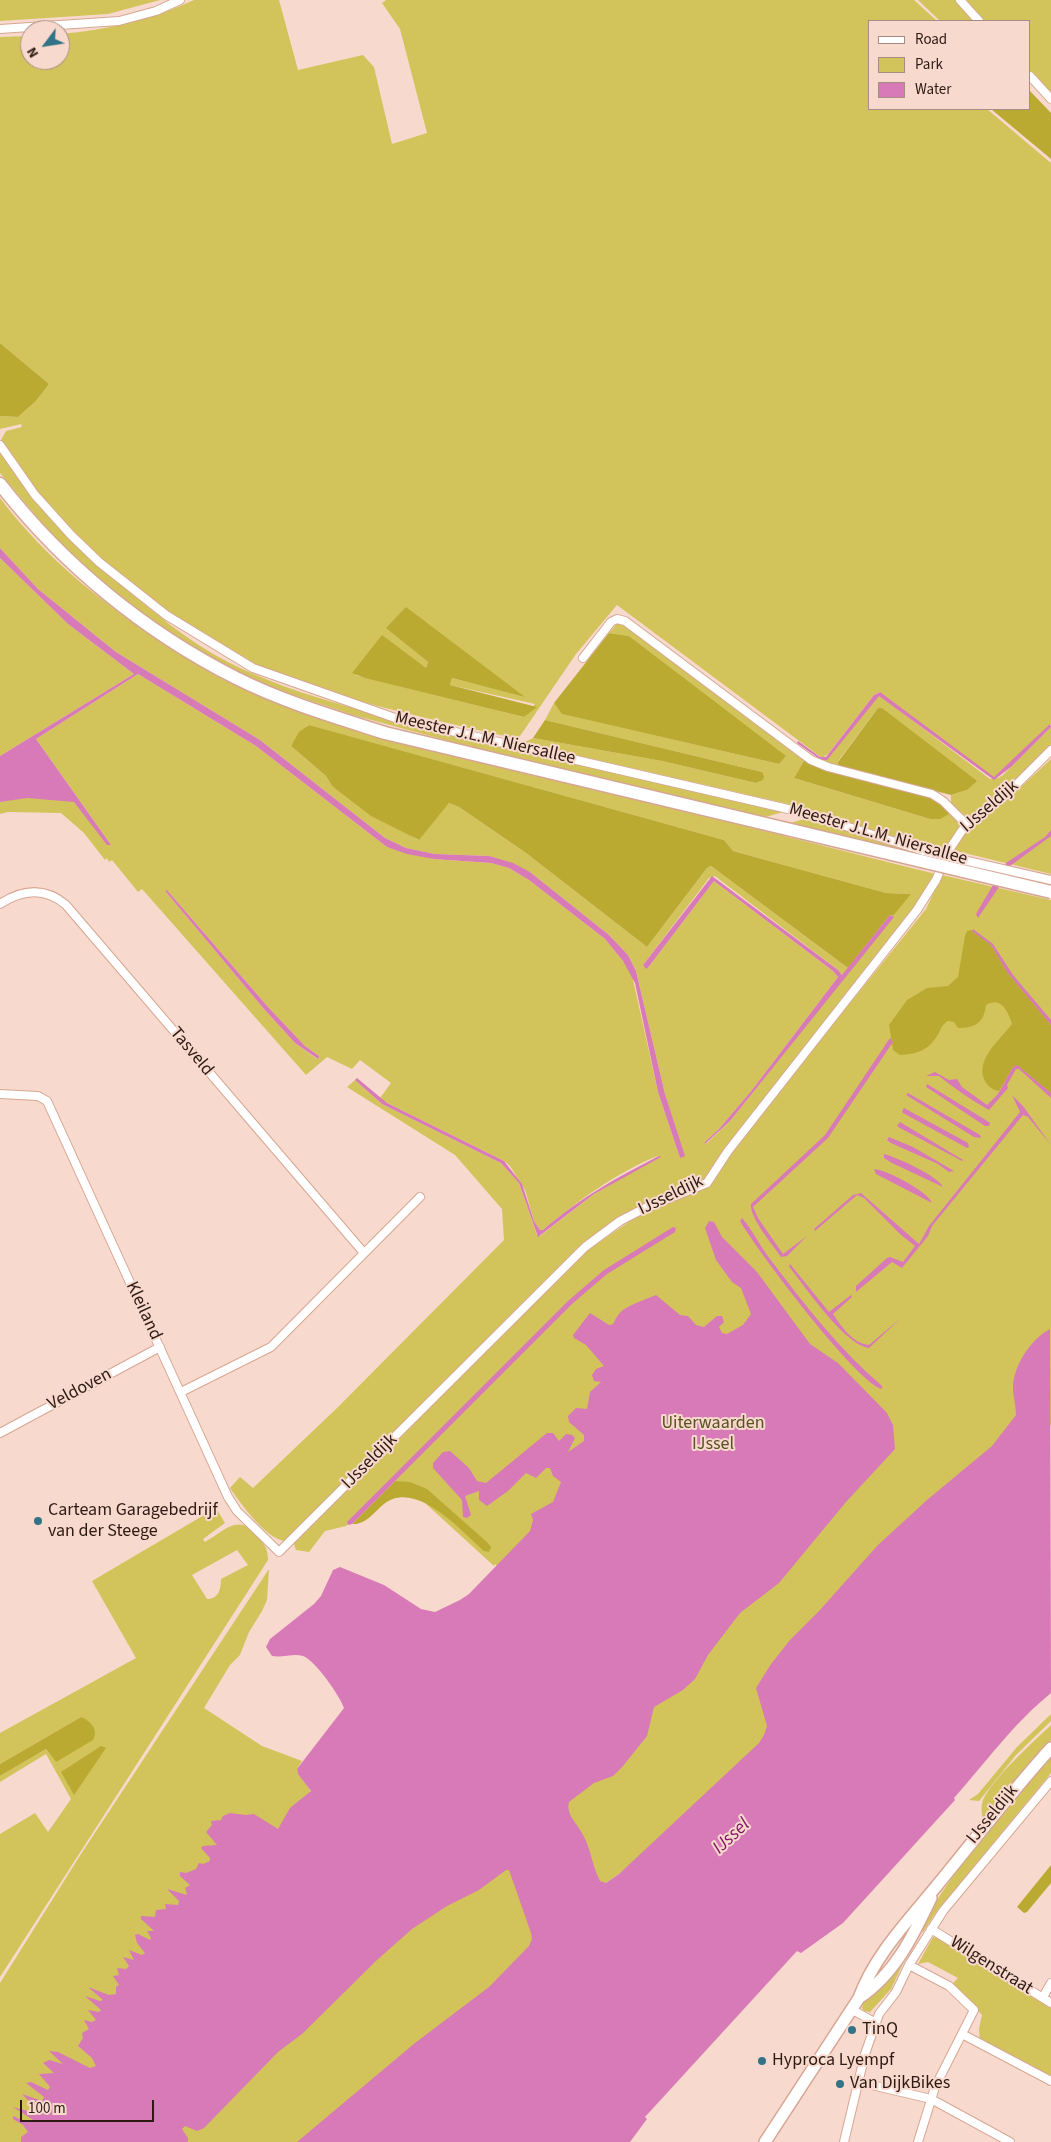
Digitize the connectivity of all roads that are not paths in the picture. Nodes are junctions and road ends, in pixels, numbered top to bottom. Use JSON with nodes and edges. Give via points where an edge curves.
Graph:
{"nodes":[{"id":1,"x":180,"y":0,"type":"edge"},
{"id":2,"x":960,"y":0,"type":"edge"},
{"id":3,"x":978,"y":20,"type":"edge"},
{"id":4,"x":0,"y":29,"type":"edge"},
{"id":5,"x":1031,"y":77,"type":"edge"},
{"id":6,"x":1051,"y":99,"type":"edge"},
{"id":7,"x":0,"y":445,"type":"edge"},
{"id":8,"x":0,"y":484,"type":"edge"},
{"id":9,"x":583,"y":658,"type":"dead end"},
{"id":10,"x":1051,"y":750,"type":"edge"},
{"id":11,"x":968,"y":824,"type":"junction"},
{"id":12,"x":923,"y":856,"type":"junction"},
{"id":13,"x":1051,"y":880,"type":"edge"},
{"id":14,"x":1051,"y":892,"type":"edge"},
{"id":15,"x":0,"y":904,"type":"edge"},
{"id":16,"x":0,"y":1094,"type":"edge"},
{"id":17,"x":420,"y":1197,"type":"dead end"},
{"id":18,"x":364,"y":1253,"type":"junction"},
{"id":19,"x":160,"y":1347,"type":"junction"},
{"id":20,"x":181,"y":1392,"type":"junction"},
{"id":21,"x":0,"y":1433,"type":"edge"},
{"id":22,"x":279,"y":1552,"type":"joint"},
{"id":23,"x":1051,"y":1748,"type":"edge"},
{"id":24,"x":1051,"y":1781,"type":"edge"},
{"id":25,"x":931,"y":1929,"type":"junction"},
{"id":26,"x":909,"y":1965,"type":"junction"},
{"id":27,"x":1051,"y":1983,"type":"edge"},
{"id":28,"x":1043,"y":1997,"type":"junction"},
{"id":29,"x":1051,"y":2003,"type":"edge"},
{"id":30,"x":851,"y":2009,"type":"junction"},
{"id":31,"x":876,"y":2023,"type":"junction"},
{"id":32,"x":962,"y":2034,"type":"junction"},
{"id":33,"x":1051,"y":2081,"type":"edge"},
{"id":34,"x":859,"y":2082,"type":"junction"},
{"id":35,"x":931,"y":2099,"type":"junction"},
{"id":36,"x":764,"y":2142,"type":"edge"},
{"id":37,"x":844,"y":2142,"type":"edge"},
{"id":38,"x":918,"y":2142,"type":"edge"},
{"id":39,"x":1010,"y":2142,"type":"edge"}],
"edges":[{"from":1,"to":4,"type":"street","via":[[156,11],[119,21]]},
{"from":2,"to":3,"type":"street"},
{"from":5,"to":6,"type":"street"},
{"from":7,"to":12,"type":"street","name":"Meester J.L.M. Niersallee","via":[[42,502],[99,562],[166,615],[253,668],[395,718],[801,812]]},
{"from":8,"to":12,"type":"main road","name":"Meester J.L.M. Niersallee","via":[[76,568],[124,607],[236,678],[309,709],[385,733]]},
{"from":9,"to":11,"type":"street","via":[[611,622],[617,619],[625,621],[811,760],[932,794]]},
{"from":10,"to":11,"type":"street","name":"IJsseldijk","via":[[1010,791]]},
{"from":11,"to":22,"type":"street","name":"IJsseldijk","via":[[954,841],[936,880],[917,910],[728,1151],[707,1183],[628,1217],[585,1247]]},
{"from":12,"to":13,"type":"street","name":"Meester J.L.M. Niersallee","bridge":true},
{"from":12,"to":14,"type":"main road","name":"Meester J.L.M. Niersallee","bridge":true},
{"from":15,"to":18,"type":"street","name":"Tasveld","via":[[32,891],[46,893],[66,905]]},
{"from":16,"to":19,"type":"street","name":"Kleiland","via":[[38,1096],[47,1101]]},
{"from":17,"to":18,"type":"street"},
{"from":18,"to":20,"type":"street","via":[[270,1348]]},
{"from":19,"to":20,"type":"street","name":"Kleiland"},
{"from":19,"to":21,"type":"street","name":"Veldoven"},
{"from":20,"to":22,"type":"street","name":"Kleiland","via":[[228,1496],[237,1510]]},
{"from":23,"to":30,"type":"street","name":"IJsseldijk","via":[[922,1902],[883,1954]]},
{"from":24,"to":25,"type":"street"},
{"from":25,"to":26,"type":"street"},
{"from":25,"to":28,"type":"street","name":"Wilgenstraat"},
{"from":26,"to":31,"type":"street"},
{"from":26,"to":32,"type":"street","via":[[949,1986],[974,2010]]},
{"from":27,"to":28,"type":"street"},
{"from":28,"to":29,"type":"street","name":"Wilgenstraat"},
{"from":30,"to":31,"type":"street"},
{"from":30,"to":36,"type":"street","name":"IJsseldijk"},
{"from":31,"to":34,"type":"street"},
{"from":32,"to":33,"type":"street"},
{"from":32,"to":35,"type":"street"},
{"from":34,"to":35,"type":"street"},
{"from":34,"to":37,"type":"street"},
{"from":35,"to":38,"type":"street"},
{"from":35,"to":39,"type":"street"}]}
